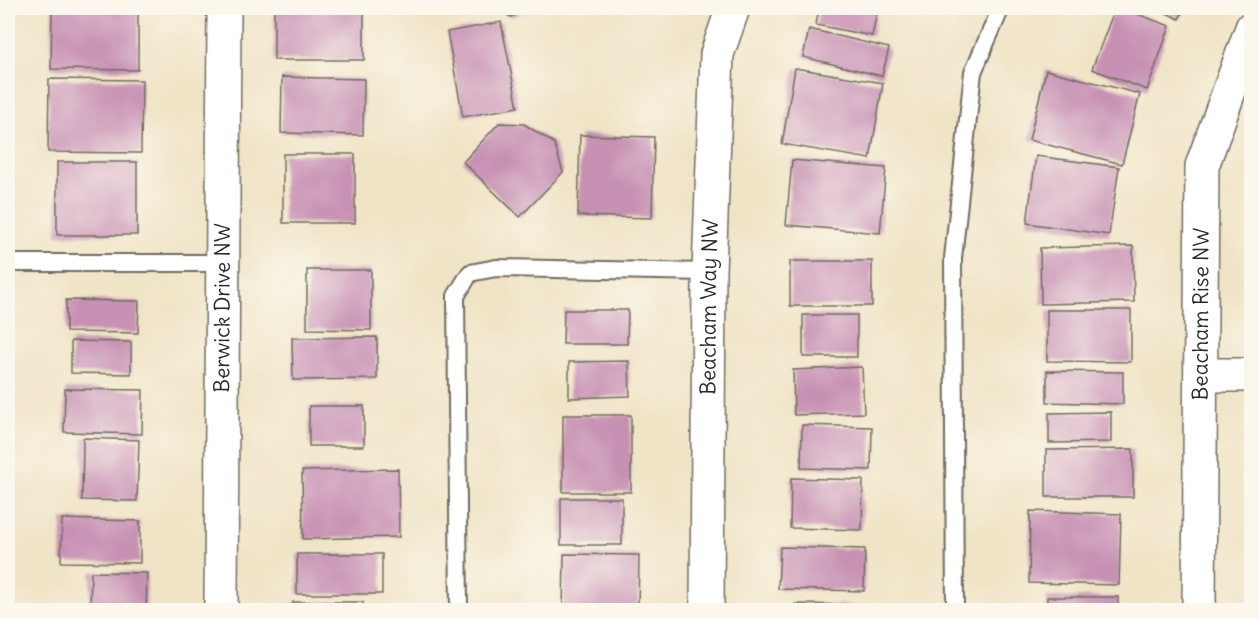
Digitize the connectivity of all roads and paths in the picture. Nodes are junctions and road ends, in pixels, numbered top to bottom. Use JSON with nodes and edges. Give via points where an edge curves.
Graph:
{"nodes":[{"id":1,"x":224,"y":8,"type":"edge"},
{"id":2,"x":733,"y":8,"type":"edge"},
{"id":3,"x":1001,"y":8,"type":"edge"},
{"id":4,"x":1251,"y":28,"type":"edge"},
{"id":5,"x":8,"y":263,"type":"edge"},
{"id":6,"x":222,"y":263,"type":"junction"},
{"id":7,"x":709,"y":272,"type":"junction"},
{"id":8,"x":1201,"y":375,"type":"junction"},
{"id":9,"x":1251,"y":375,"type":"edge"},
{"id":10,"x":221,"y":610,"type":"edge"},
{"id":11,"x":459,"y":610,"type":"edge"},
{"id":12,"x":707,"y":610,"type":"edge"},
{"id":13,"x":955,"y":610,"type":"edge"},
{"id":14,"x":1199,"y":610,"type":"edge"}],
"edges":[{"from":1,"to":6,"type":"street","name":"Berwick Drive NW"},
{"from":2,"to":7,"type":"street","name":"Beacham Way NW","via":[[717,54]]},
{"from":3,"to":13,"type":"lane","via":[[973,72],[953,258]]},
{"from":4,"to":8,"type":"street","name":"Beacham Rise NW","via":[[1202,166]]},
{"from":5,"to":6,"type":"lane"},
{"from":6,"to":10,"type":"street","name":"Berwick Drive NW"},
{"from":7,"to":11,"type":"lane","via":[[496,267],[470,273],[456,296]]},
{"from":7,"to":12,"type":"street","name":"Beacham Way NW"},
{"from":8,"to":9,"type":"street"},
{"from":8,"to":14,"type":"street","name":"Beacham Rise NW"}]}
